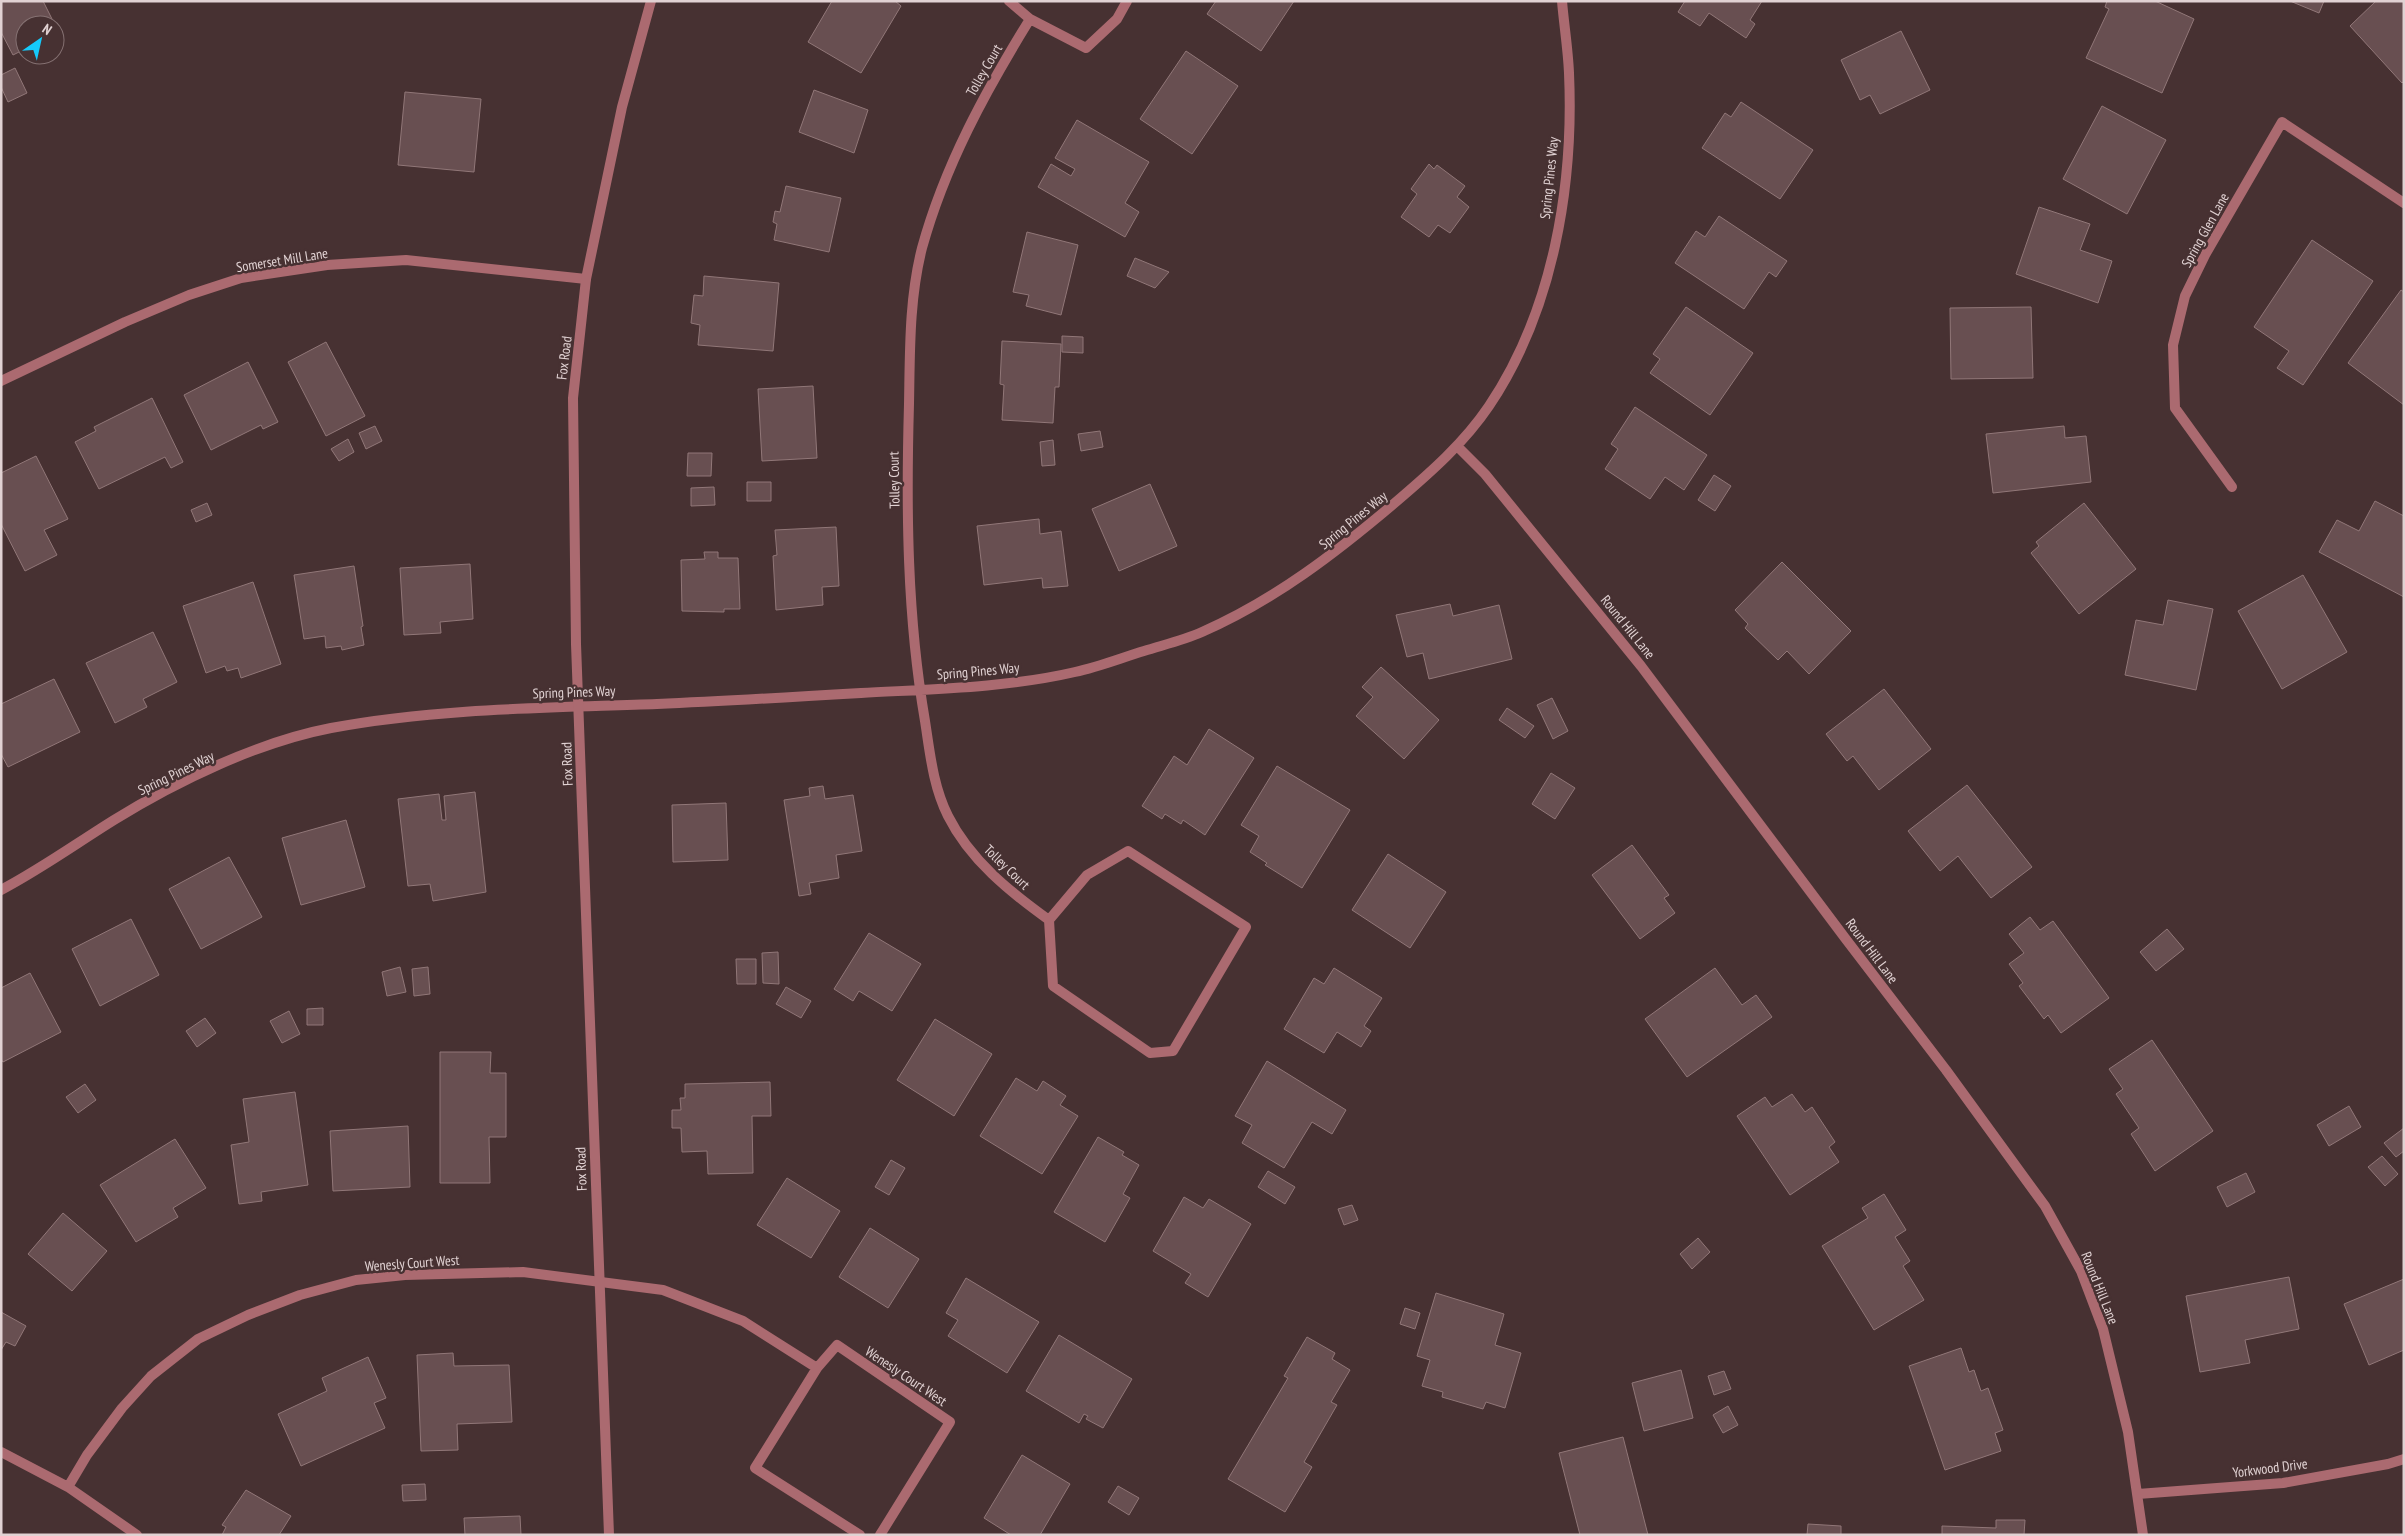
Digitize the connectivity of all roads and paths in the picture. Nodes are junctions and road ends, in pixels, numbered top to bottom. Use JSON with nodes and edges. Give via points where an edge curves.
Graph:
{"nodes":[{"id":1,"x":651,"y":1,"type":"edge"},
{"id":2,"x":1009,"y":1,"type":"edge"},
{"id":3,"x":1127,"y":1,"type":"edge"},
{"id":4,"x":1562,"y":1,"type":"edge"},
{"id":5,"x":1030,"y":19,"type":"junction"},
{"id":6,"x":2404,"y":203,"type":"edge"},
{"id":7,"x":586,"y":279,"type":"junction"},
{"id":8,"x":1,"y":381,"type":"edge"},
{"id":9,"x":1457,"y":446,"type":"junction"},
{"id":10,"x":2232,"y":487,"type":"dead end"},
{"id":11,"x":919,"y":690,"type":"junction"},
{"id":12,"x":578,"y":706,"type":"junction"},
{"id":13,"x":1,"y":890,"type":"edge"},
{"id":14,"x":1049,"y":920,"type":"junction"},
{"id":15,"x":601,"y":1282,"type":"junction"},
{"id":16,"x":817,"y":1368,"type":"junction"},
{"id":17,"x":1,"y":1452,"type":"edge"},
{"id":18,"x":2404,"y":1459,"type":"edge"},
{"id":19,"x":68,"y":1487,"type":"junction"},
{"id":20,"x":2138,"y":1494,"type":"junction"},
{"id":21,"x":137,"y":1535,"type":"edge"},
{"id":22,"x":609,"y":1535,"type":"edge"},
{"id":23,"x":860,"y":1535,"type":"edge"},
{"id":24,"x":880,"y":1535,"type":"edge"},
{"id":25,"x":2143,"y":1535,"type":"edge"}],
"edges":[{"from":1,"to":7,"type":"street","name":"Fox Road","via":[[622,107]]},
{"from":2,"to":5,"type":"street"},
{"from":3,"to":5,"type":"street","via":[[1117,19],[1086,48]]},
{"from":4,"to":9,"type":"street","name":"Spring Pines Way","via":[[1569,70],[1565,184],[1543,290],[1524,343],[1488,408]]},
{"from":5,"to":11,"type":"street","name":"Tolley Court","via":[[994,77],[961,141],[939,194],[922,250],[911,311],[907,452],[909,584]]},
{"from":6,"to":10,"type":"street","name":"Spring Glen Lane","via":[[2282,122],[2205,255],[2185,296],[2173,345],[2175,408]]},
{"from":7,"to":8,"type":"street","name":"Somerset Mill Lane","via":[[406,260],[327,265],[241,278],[189,295],[125,322]]},
{"from":7,"to":12,"type":"street","name":"Fox Road","via":[[573,398]]},
{"from":9,"to":11,"type":"street","name":"Spring Pines Way","via":[[1393,505],[1309,572],[1200,633],[1077,672],[1025,681]]},
{"from":9,"to":20,"type":"street","name":"Round Hill Lane","via":[[1485,474],[1641,666],[2045,1206],[2081,1271],[2103,1329],[2128,1432]]},
{"from":11,"to":12,"type":"street","name":"Spring Pines Way"},
{"from":11,"to":14,"type":"street","name":"Tolley Court","via":[[934,782],[948,816],[968,847],[994,876]]},
{"from":12,"to":13,"type":"street","name":"Spring Pines Way","via":[[405,716],[325,729],[259,749],[120,816]]},
{"from":12,"to":15,"type":"street","name":"Fox Road"},
{"from":14,"to":14,"type":"street","via":[[1087,875],[1128,851],[1246,927],[1173,1051],[1150,1053],[1052,986]]},
{"from":15,"to":16,"type":"street","name":"Wenesly Court West","via":[[663,1290],[743,1321]]},
{"from":15,"to":19,"type":"street","name":"Wenesly Court West","via":[[523,1272],[406,1275],[356,1280],[300,1294],[198,1338],[151,1376],[122,1408]]},
{"from":15,"to":22,"type":"street","name":"Fox Road"},
{"from":16,"to":23,"type":"street","name":"Wenesly Court West","via":[[755,1468]]},
{"from":16,"to":24,"type":"street","name":"Wenesly Court West","via":[[837,1345],[950,1422]]},
{"from":17,"to":19,"type":"street"},
{"from":18,"to":20,"type":"street","name":"Yorkwood Drive","via":[[2282,1483]]},
{"from":19,"to":21,"type":"street"},
{"from":20,"to":25,"type":"street","name":"Round Hill Lane"}]}
